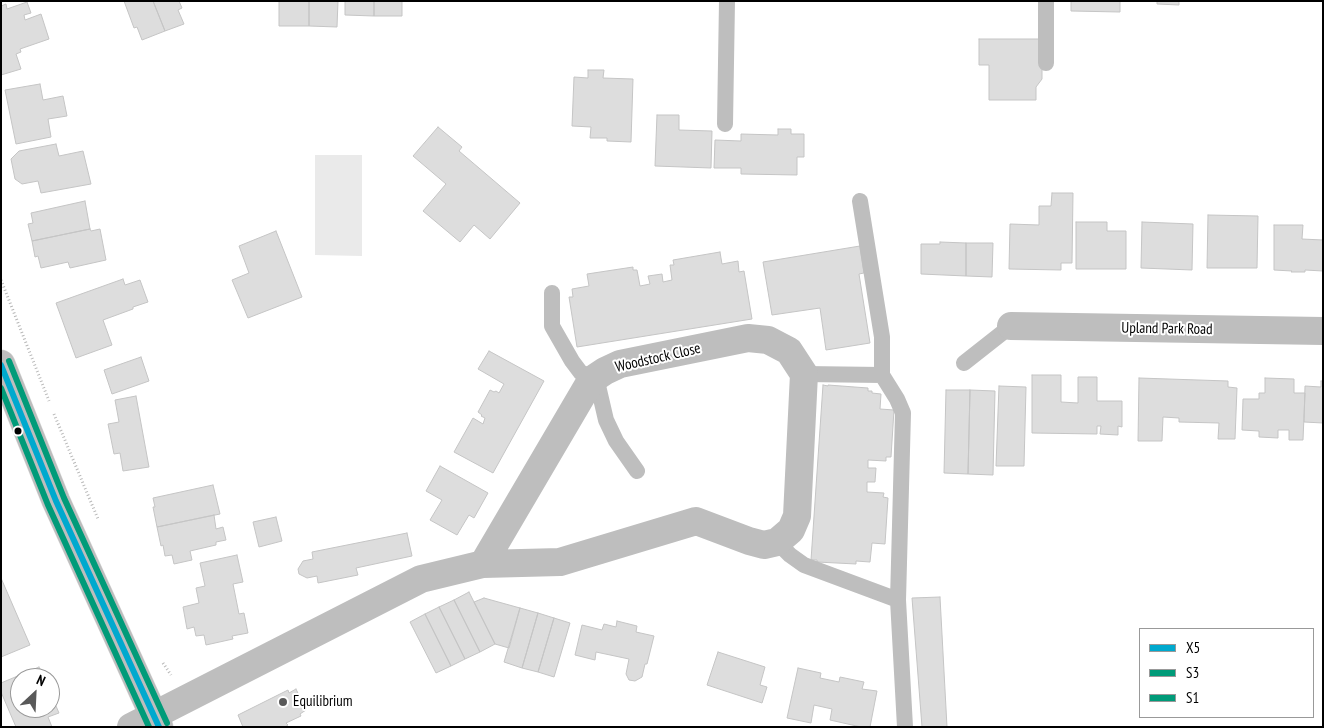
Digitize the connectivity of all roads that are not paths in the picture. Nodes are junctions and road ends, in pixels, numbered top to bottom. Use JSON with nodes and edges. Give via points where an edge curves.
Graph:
{"nodes":[{"id":1,"x":727,"y":1,"type":"edge"},
{"id":2,"x":1046,"y":1,"type":"edge"},
{"id":3,"x":1046,"y":63,"type":"dead end"},
{"id":4,"x":724,"y":124,"type":"dead end"},
{"id":5,"x":860,"y":201,"type":"dead end"},
{"id":6,"x":552,"y":293,"type":"dead end"},
{"id":7,"x":1011,"y":326,"type":"joint"},
{"id":8,"x":1323,"y":332,"type":"edge"},
{"id":9,"x":964,"y":363,"type":"dead end"},
{"id":10,"x":1,"y":364,"type":"edge"},
{"id":11,"x":804,"y":374,"type":"junction"},
{"id":12,"x":882,"y":375,"type":"junction"},
{"id":13,"x":596,"y":377,"type":"junction"},
{"id":14,"x":637,"y":471,"type":"dead end"},
{"id":15,"x":777,"y":542,"type":"junction"},
{"id":16,"x":483,"y":564,"type":"junction"},
{"id":17,"x":898,"y":600,"type":"junction"},
{"id":18,"x":148,"y":723,"type":"edge"},
{"id":19,"x":905,"y":727,"type":"edge"}],
"edges":[{"from":1,"to":4,"type":"lane"},
{"from":2,"to":3,"type":"lane"},
{"from":5,"to":12,"type":"lane","via":[[882,337]]},
{"from":6,"to":13,"type":"lane","via":[[552,326],[581,373]]},
{"from":7,"to":8,"type":"street","name":"Upland Park Road"},
{"from":7,"to":9,"type":"lane"},
{"from":10,"to":18,"type":"main road"},
{"from":11,"to":12,"type":"lane"},
{"from":11,"to":13,"type":"street","name":"Woodstock Close","via":[[790,351],[768,340],[748,338],[620,364]]},
{"from":11,"to":15,"type":"street","via":[[797,516],[791,530]]},
{"from":12,"to":17,"type":"lane","via":[[903,413]]},
{"from":13,"to":14,"type":"lane","via":[[606,420]]},
{"from":13,"to":16,"type":"street","name":"Woodstock Close","via":[[587,387]]},
{"from":15,"to":16,"type":"street","via":[[764,545],[696,521],[560,562]]},
{"from":15,"to":17,"type":"lane","via":[[804,565]]},
{"from":16,"to":18,"type":"street","via":[[421,580]]},
{"from":17,"to":19,"type":"lane"}]}
